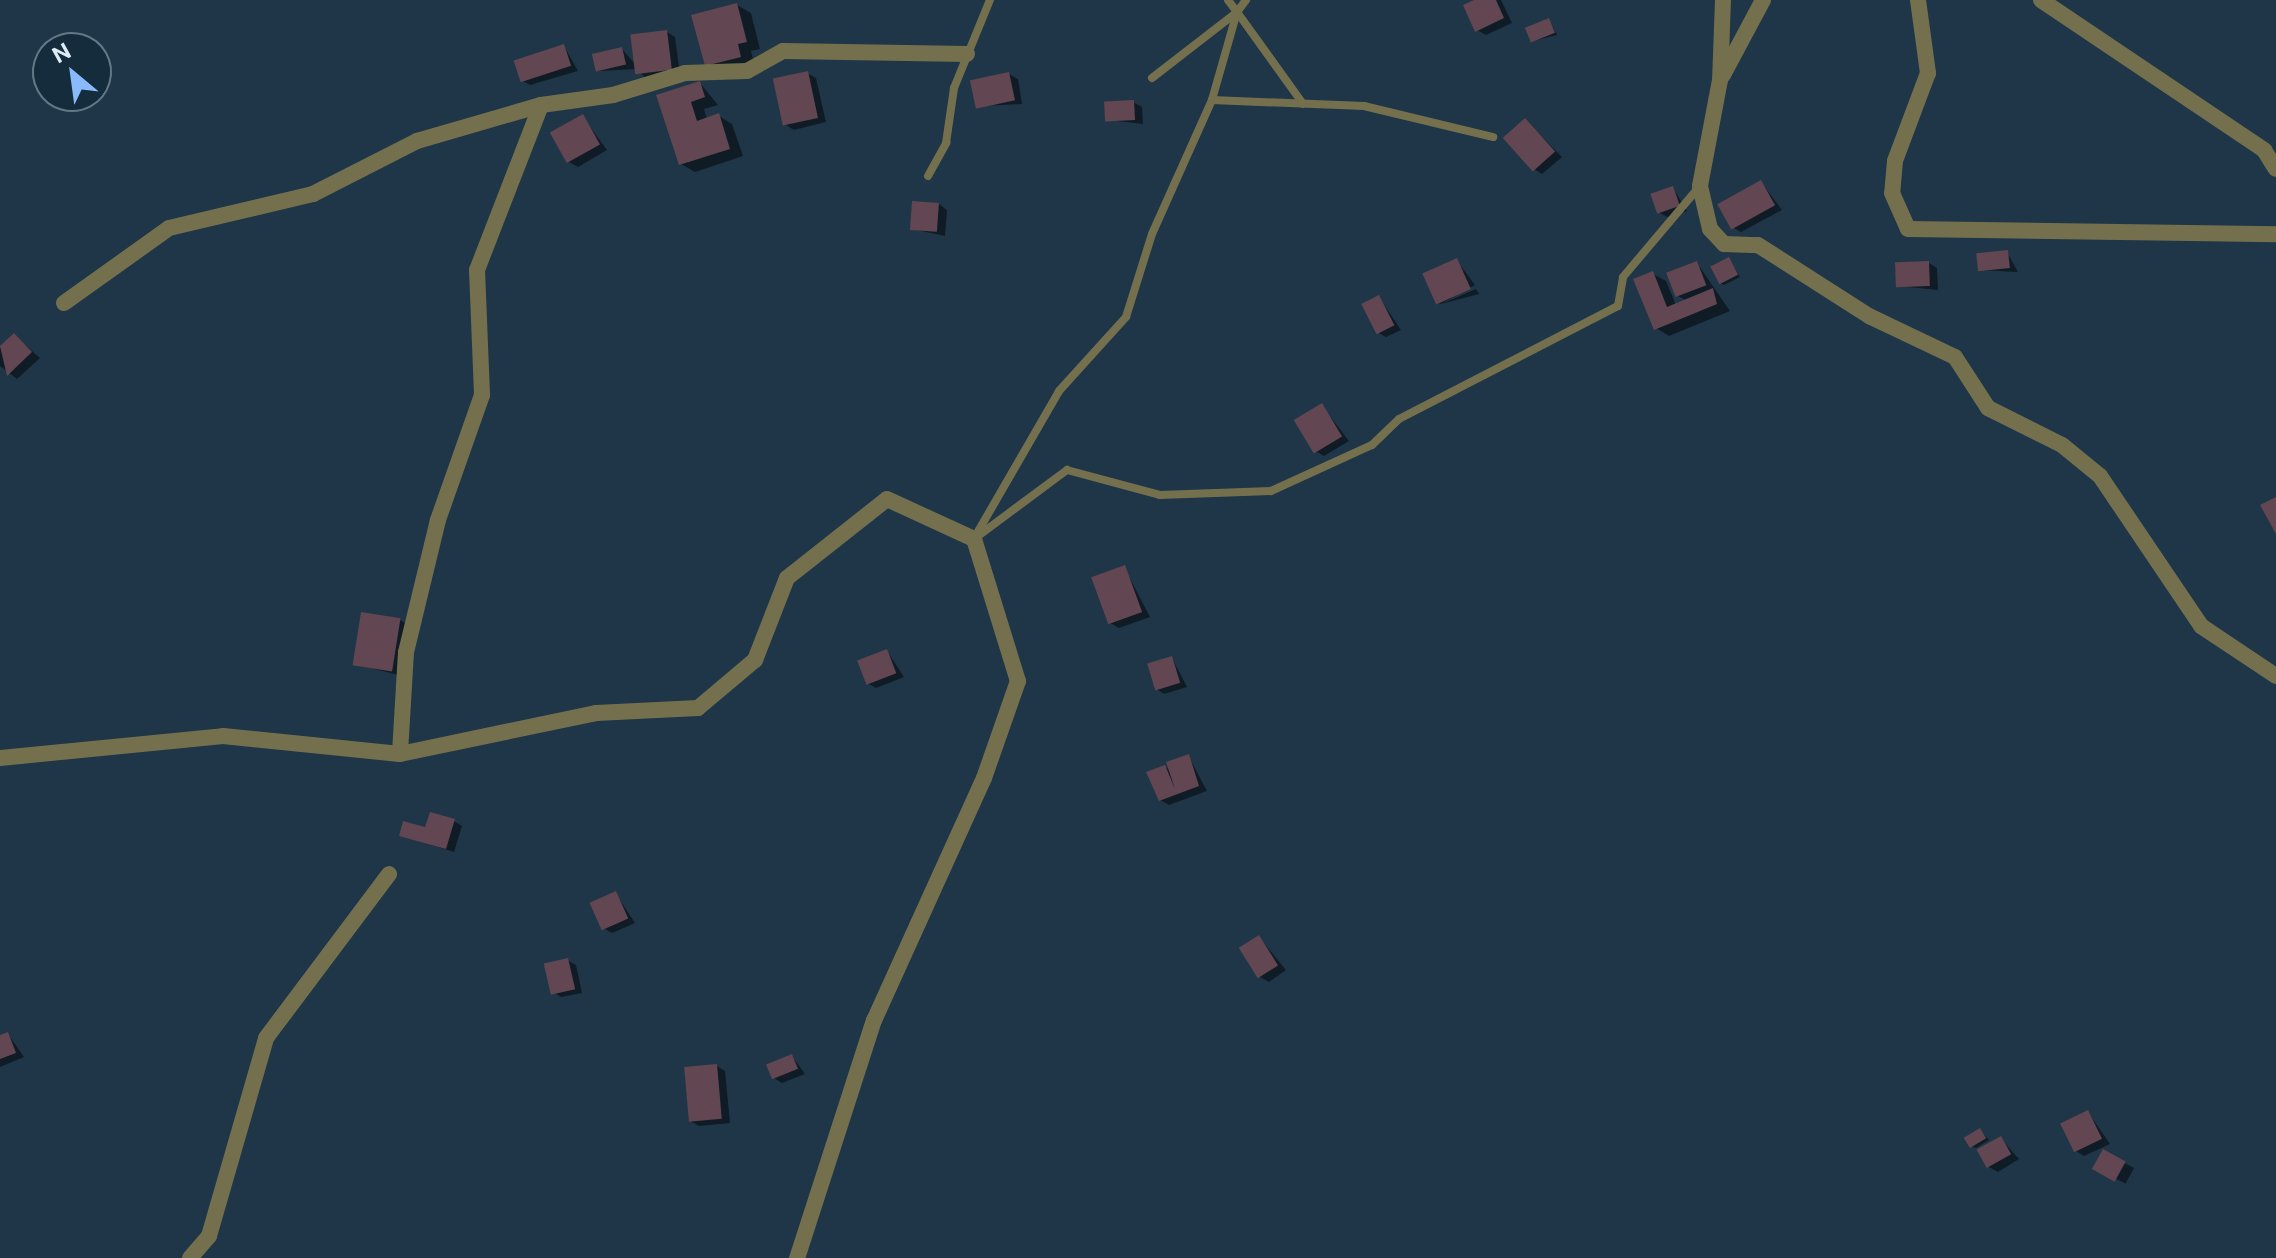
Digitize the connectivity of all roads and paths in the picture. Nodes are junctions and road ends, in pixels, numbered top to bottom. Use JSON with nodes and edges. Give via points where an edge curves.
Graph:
{"nodes":[{"id":1,"x":990,"y":0,"type":"edge"},
{"id":2,"x":1228,"y":0,"type":"edge"},
{"id":3,"x":1246,"y":0,"type":"edge"},
{"id":4,"x":1723,"y":0,"type":"edge"},
{"id":5,"x":1763,"y":0,"type":"edge"},
{"id":6,"x":1918,"y":0,"type":"edge"},
{"id":7,"x":2041,"y":0,"type":"edge"},
{"id":8,"x":1237,"y":12,"type":"junction"},
{"id":9,"x":967,"y":54,"type":"junction"},
{"id":10,"x":1152,"y":78,"type":"dead end"},
{"id":11,"x":1720,"y":80,"type":"junction"},
{"id":12,"x":1212,"y":100,"type":"junction"},
{"id":13,"x":1303,"y":104,"type":"junction"},
{"id":14,"x":541,"y":105,"type":"junction"},
{"id":15,"x":1493,"y":137,"type":"dead end"},
{"id":16,"x":2276,"y":169,"type":"edge"},
{"id":17,"x":928,"y":176,"type":"dead end"},
{"id":18,"x":1700,"y":186,"type":"junction"},
{"id":19,"x":2276,"y":234,"type":"edge"},
{"id":20,"x":64,"y":303,"type":"dead end"},
{"id":21,"x":974,"y":539,"type":"junction"},
{"id":22,"x":2276,"y":676,"type":"edge"},
{"id":23,"x":400,"y":754,"type":"junction"},
{"id":24,"x":0,"y":758,"type":"edge"},
{"id":25,"x":389,"y":874,"type":"dead end"},
{"id":26,"x":190,"y":1258,"type":"edge"},
{"id":27,"x":797,"y":1258,"type":"edge"}],
"edges":[{"from":1,"to":9,"type":"lane"},
{"from":2,"to":8,"type":"lane"},
{"from":3,"to":8,"type":"lane"},
{"from":4,"to":11,"type":"street"},
{"from":5,"to":11,"type":"street"},
{"from":6,"to":19,"type":"street","via":[[1928,73],[1914,126],[1895,161],[1892,193],[1908,229]]},
{"from":7,"to":16,"type":"street","via":[[2264,150]]},
{"from":8,"to":10,"type":"lane"},
{"from":8,"to":12,"type":"lane"},
{"from":8,"to":13,"type":"lane"},
{"from":9,"to":14,"type":"street","via":[[783,51],[747,71],[685,73],[613,95]]},
{"from":9,"to":17,"type":"lane","via":[[946,143]]},
{"from":11,"to":18,"type":"street"},
{"from":12,"to":13,"type":"lane"},
{"from":12,"to":21,"type":"lane","via":[[1152,234],[1126,317],[1059,391]]},
{"from":13,"to":15,"type":"lane","via":[[1364,106]]},
{"from":14,"to":20,"type":"street","via":[[417,141],[313,194],[169,228]]},
{"from":14,"to":23,"type":"street","via":[[477,270],[482,395],[438,520],[406,652]]},
{"from":18,"to":21,"type":"lane","via":[[1623,277],[1618,306],[1399,419],[1372,445],[1271,491],[1160,495],[1067,470]]},
{"from":18,"to":22,"type":"street","via":[[1710,229],[1724,244],[1758,245],[1869,316],[1955,357],[1988,408],[2062,445],[2100,476],[2201,626]]},
{"from":21,"to":23,"type":"street","via":[[887,499],[787,578],[755,660],[698,708],[596,713]]},
{"from":21,"to":27,"type":"street","via":[[1018,681],[984,778],[874,1020]]},
{"from":23,"to":24,"type":"street","via":[[223,736]]},
{"from":25,"to":26,"type":"street","via":[[266,1038],[209,1236]]}]}
